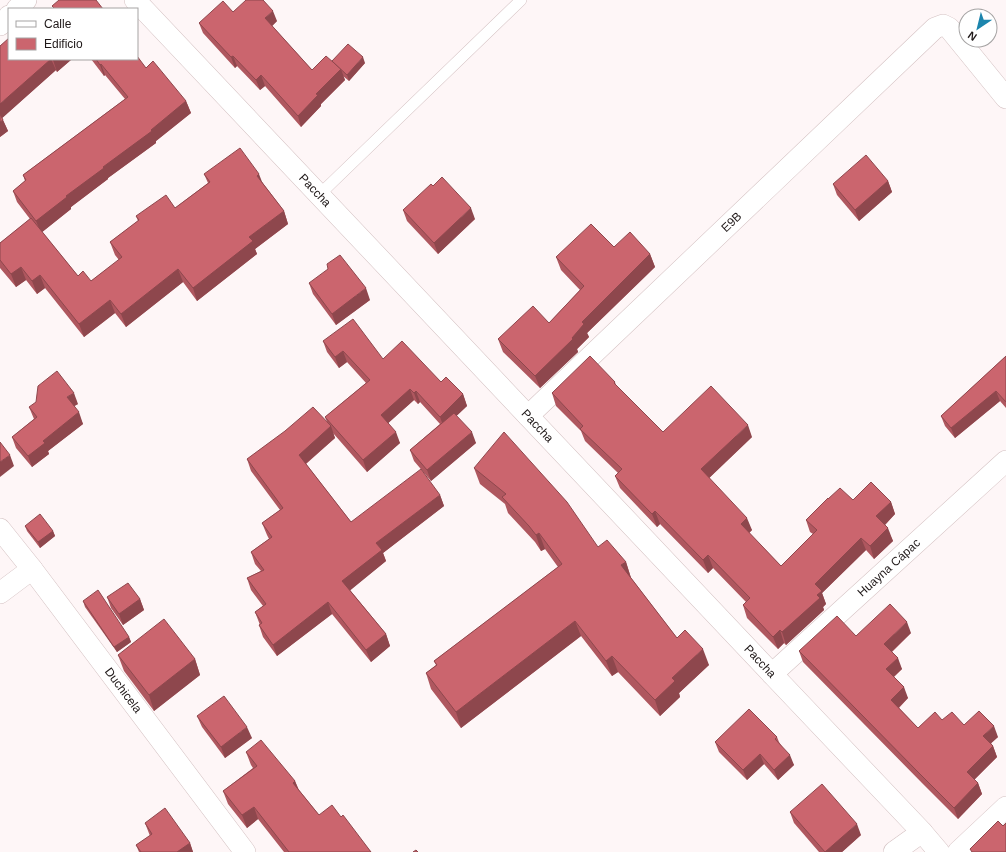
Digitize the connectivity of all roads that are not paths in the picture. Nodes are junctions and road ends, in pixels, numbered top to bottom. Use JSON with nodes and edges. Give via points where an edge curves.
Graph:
{"nodes":[{"id":1,"x":26,"y":0,"type":"edge"},
{"id":2,"x":135,"y":0,"type":"edge"},
{"id":3,"x":521,"y":0,"type":"edge"},
{"id":4,"x":18,"y":8,"type":"edge"},
{"id":5,"x":8,"y":17,"type":"edge"},
{"id":6,"x":0,"y":25,"type":"edge"},
{"id":7,"x":1006,"y":98,"type":"edge"},
{"id":8,"x":319,"y":195,"type":"junction"},
{"id":9,"x":528,"y":416,"type":"junction"},
{"id":10,"x":1006,"y":461,"type":"edge"},
{"id":11,"x":0,"y":529,"type":"edge"},
{"id":12,"x":32,"y":569,"type":"junction"},
{"id":13,"x":0,"y":593,"type":"edge"},
{"id":14,"x":772,"y":674,"type":"junction"},
{"id":15,"x":1006,"y":807,"type":"edge"},
{"id":16,"x":922,"y":832,"type":"junction"},
{"id":17,"x":245,"y":852,"type":"edge"},
{"id":18,"x":894,"y":852,"type":"edge"},
{"id":19,"x":939,"y":852,"type":"edge"},
{"id":20,"x":958,"y":852,"type":"edge"}],
"edges":[{"from":1,"to":4,"type":"street"},
{"from":2,"to":8,"type":"street","name":"Paccha"},
{"from":3,"to":8,"type":"lane"},
{"from":5,"to":6,"type":"street"},
{"from":7,"to":9,"type":"street","name":"E9B","via":[[949,28],[943,25],[935,28]]},
{"from":8,"to":9,"type":"street","name":"Paccha"},
{"from":9,"to":14,"type":"street","name":"Paccha"},
{"from":10,"to":14,"type":"street","name":"Huayna Cápac"},
{"from":11,"to":12,"type":"street","name":"Duchicela"},
{"from":12,"to":13,"type":"street"},
{"from":12,"to":17,"type":"street","name":"Duchicela"},
{"from":14,"to":16,"type":"street","name":"Paccha"},
{"from":15,"to":20,"type":"street"},
{"from":16,"to":18,"type":"street"},
{"from":16,"to":19,"type":"street","name":"Paccha"}]}
